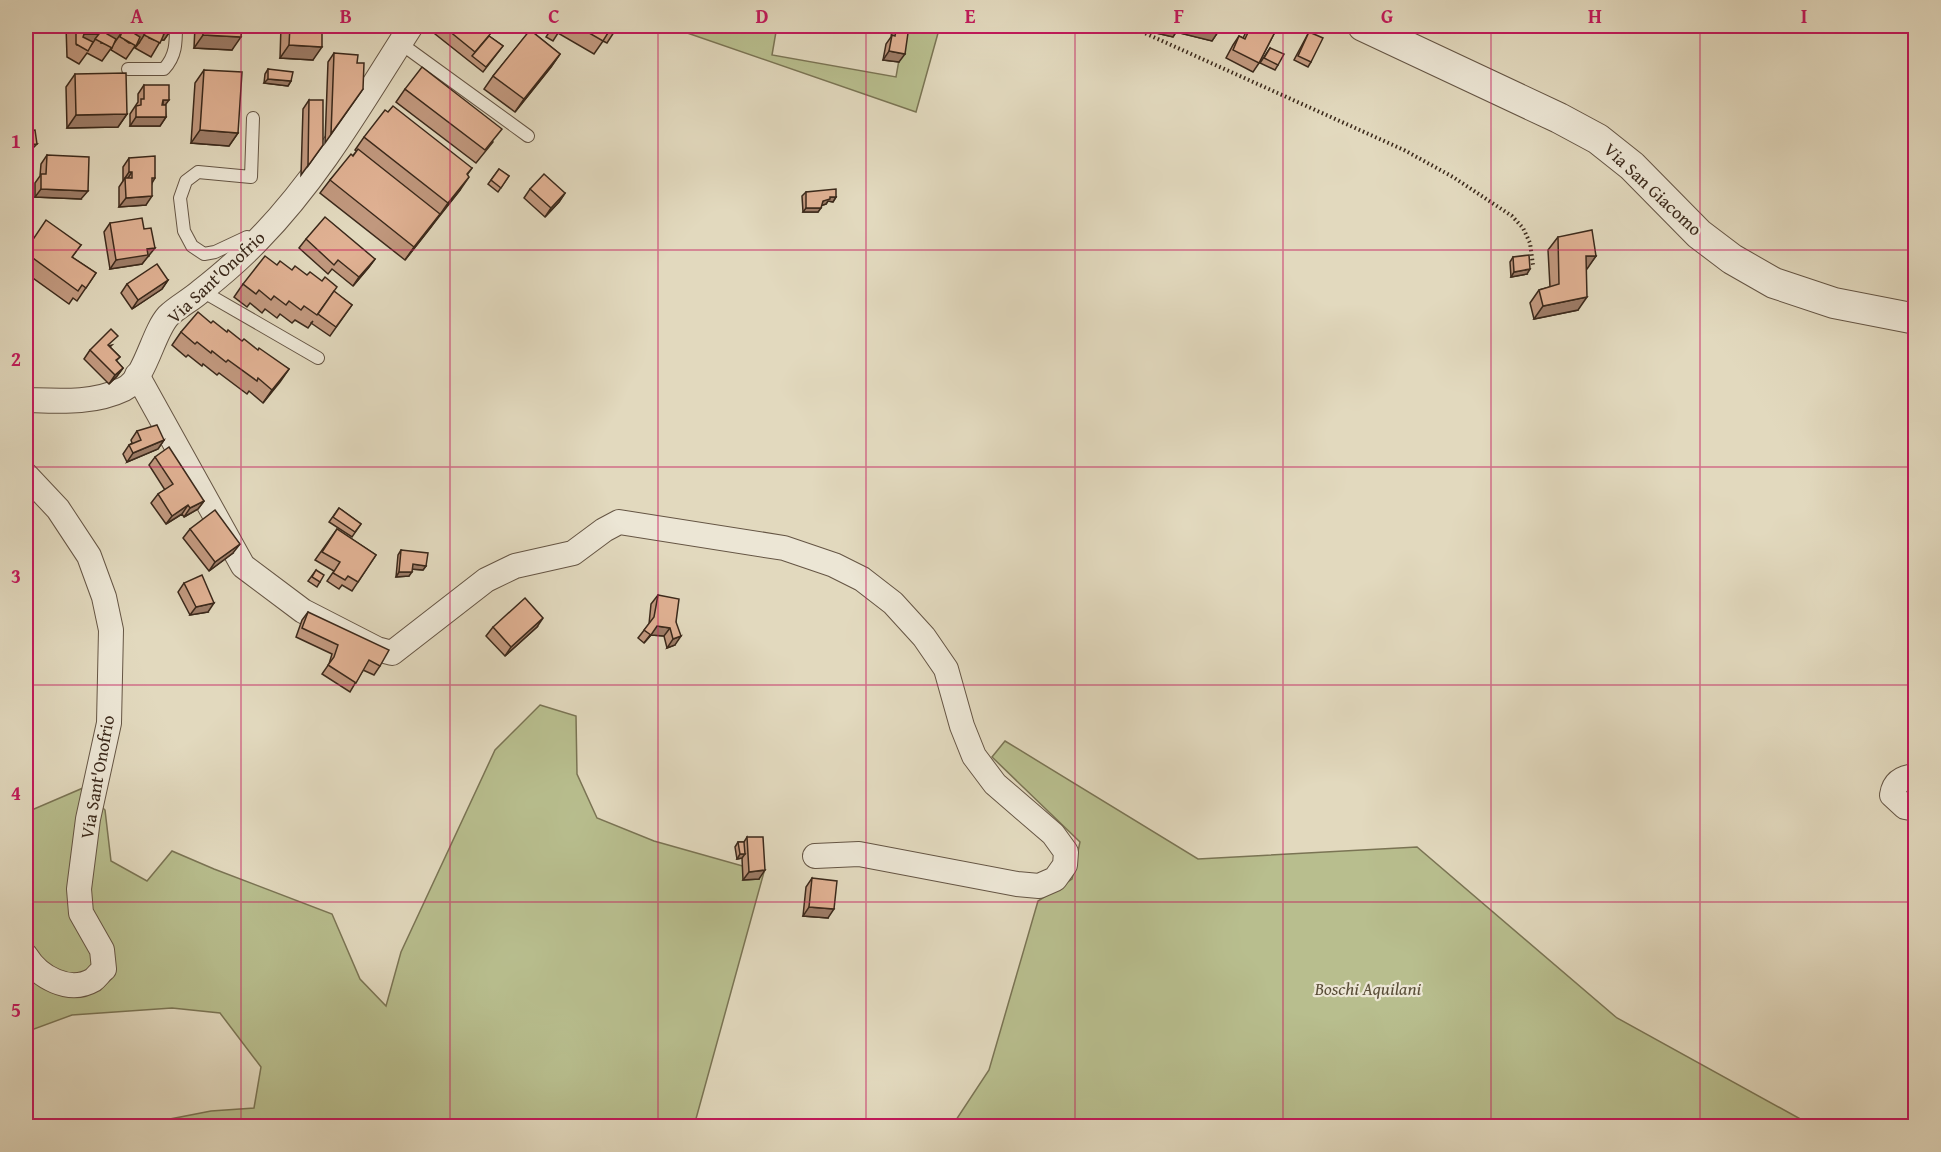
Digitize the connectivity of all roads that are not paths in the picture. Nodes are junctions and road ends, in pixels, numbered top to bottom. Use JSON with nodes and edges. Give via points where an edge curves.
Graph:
{"nodes":[{"id":1,"x":176,"y":26,"type":"edge"},
{"id":2,"x":1363,"y":26,"type":"edge"},
{"id":3,"x":406,"y":34,"type":"edge"},
{"id":4,"x":128,"y":69,"type":"dead end"},
{"id":5,"x":253,"y":118,"type":"dead end"},
{"id":6,"x":528,"y":136,"type":"dead end"},
{"id":7,"x":258,"y":240,"type":"junction"},
{"id":8,"x":202,"y":291,"type":"junction"},
{"id":9,"x":1916,"y":319,"type":"edge"},
{"id":10,"x":318,"y":358,"type":"dead end"},
{"id":11,"x":137,"y":375,"type":"junction"},
{"id":12,"x":26,"y":400,"type":"edge"},
{"id":13,"x":26,"y":475,"type":"edge"},
{"id":14,"x":1916,"y":776,"type":"edge"},
{"id":15,"x":1916,"y":809,"type":"edge"},
{"id":16,"x":815,"y":856,"type":"dead end"},
{"id":17,"x":26,"y":956,"type":"edge"}],
"edges":[{"from":1,"to":4,"type":"lane","via":[[173,60],[164,69]]},
{"from":2,"to":9,"type":"street","name":"Via San Giacomo","via":[[1598,139],[1632,166],[1699,234],[1774,283],[1834,303]]},
{"from":3,"to":6,"type":"lane"},
{"from":3,"to":7,"type":"street","name":"Via Sant'Onofrio","via":[[350,124]]},
{"from":5,"to":7,"type":"lane","via":[[251,177],[198,172],[186,181],[180,198],[184,231],[192,246],[204,254],[247,237]]},
{"from":7,"to":8,"type":"street","name":"Via Sant'Onofrio"},
{"from":8,"to":10,"type":"lane"},
{"from":8,"to":11,"type":"street","name":"Via Sant'Onofrio","via":[[168,317]]},
{"from":11,"to":12,"type":"street","name":"Via Sant'Onofrio","via":[[126,388],[100,398]]},
{"from":11,"to":16,"type":"street","via":[[243,566],[303,611],[384,651],[392,653],[486,580],[515,567],[573,553],[620,522],[784,548],[862,579],[893,603],[924,637],[946,669],[974,756],[995,784],[1053,834],[1066,852],[1065,865],[1055,879],[1039,886],[859,854]]},
{"from":13,"to":17,"type":"street","name":"Via Sant'Onofrio","via":[[58,509],[88,556],[104,597],[111,630],[109,723],[88,819],[79,889],[81,913],[102,950],[104,969],[93,980],[61,984],[45,976]]},
{"from":14,"to":15,"type":"street","via":[[1899,781],[1892,795],[1905,807]]}]}
